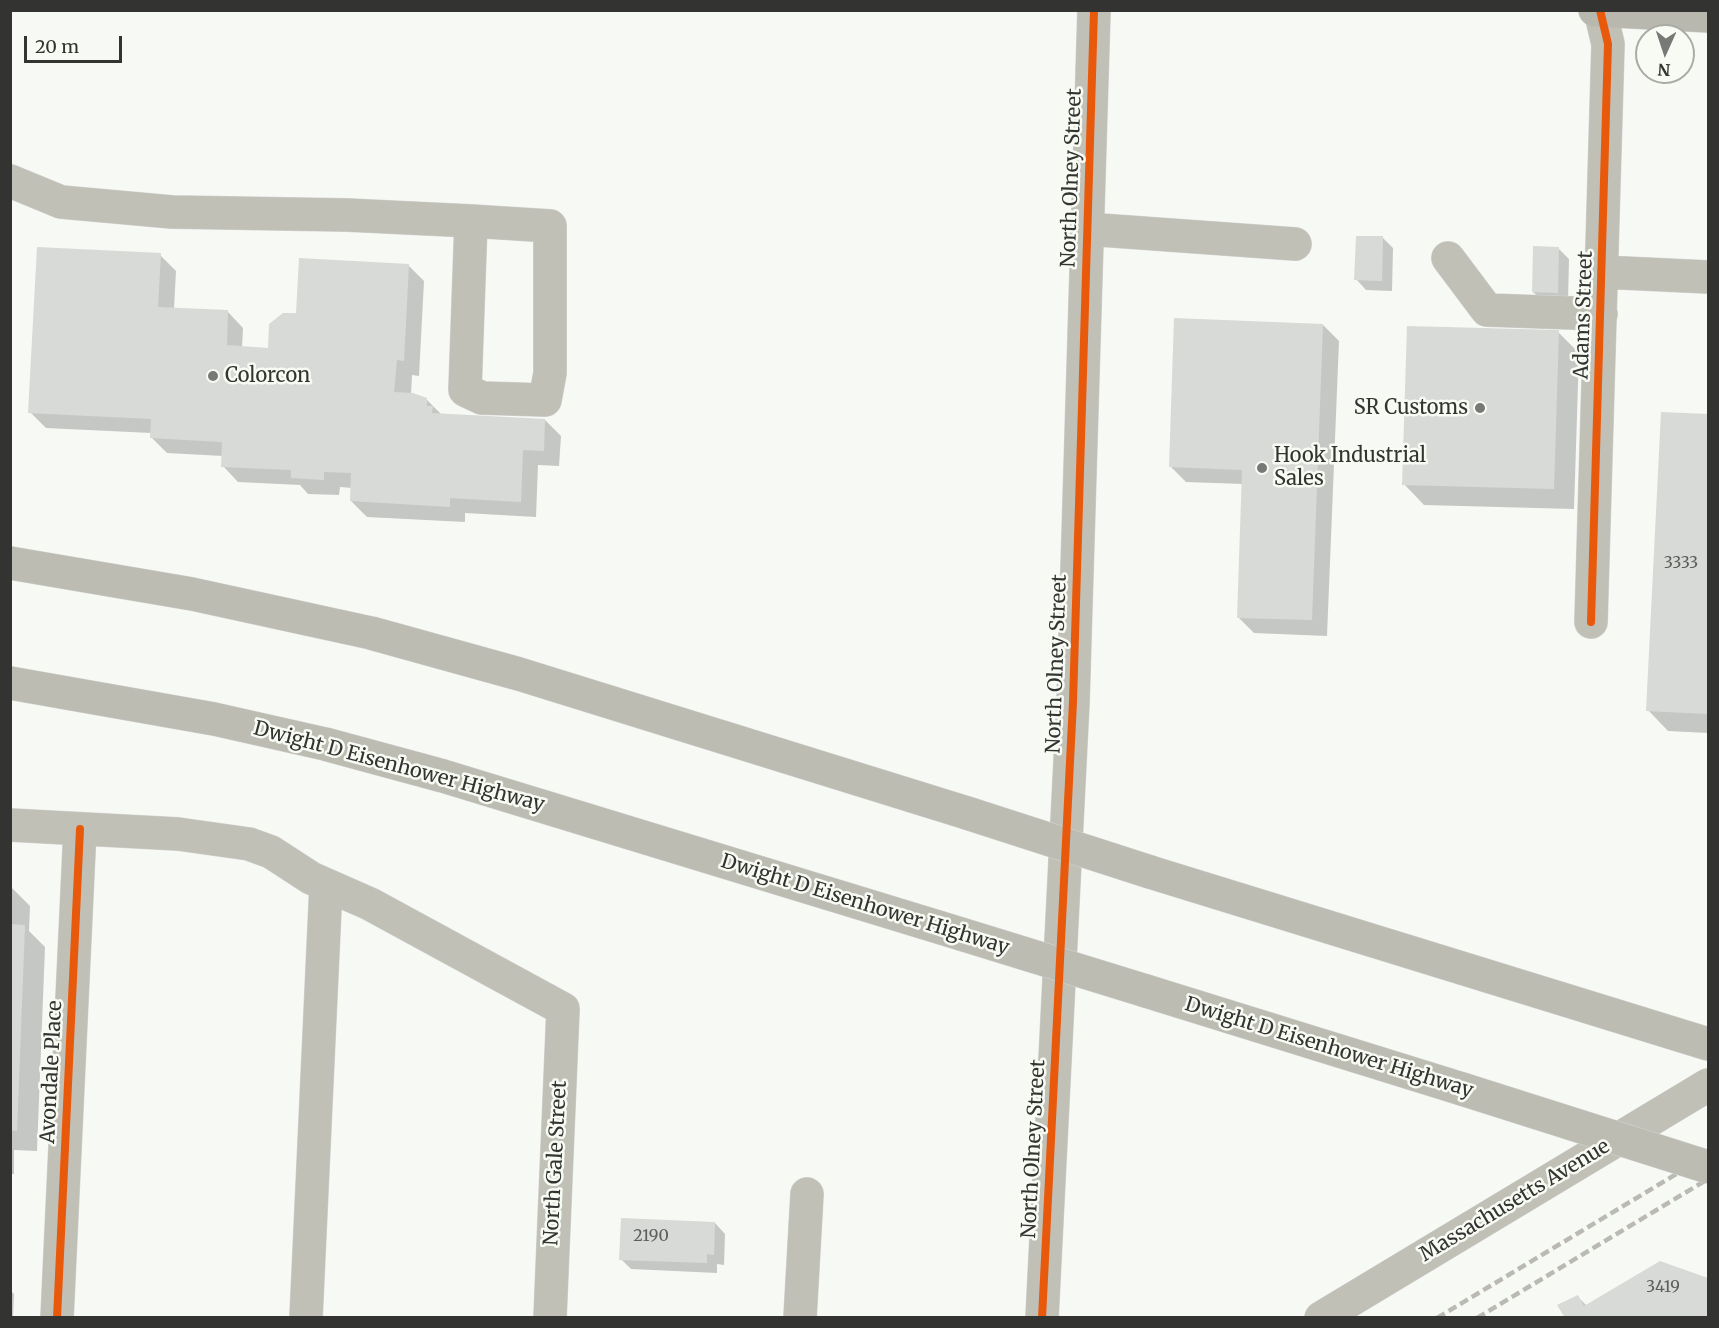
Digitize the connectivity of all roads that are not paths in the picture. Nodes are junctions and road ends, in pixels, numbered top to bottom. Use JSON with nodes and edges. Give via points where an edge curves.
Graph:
{"nodes":[{"id":1,"x":1094,"y":10,"type":"edge"},
{"id":2,"x":1595,"y":10,"type":"edge"},
{"id":3,"x":1600,"y":11,"type":"edge"},
{"id":4,"x":1708,"y":16,"type":"edge"},
{"id":5,"x":10,"y":181,"type":"edge"},
{"id":6,"x":471,"y":220,"type":"junction"},
{"id":7,"x":1086,"y":229,"type":"junction"},
{"id":8,"x":1295,"y":244,"type":"dead end"},
{"id":9,"x":1448,"y":258,"type":"dead end"},
{"id":10,"x":1602,"y":272,"type":"junction"},
{"id":11,"x":1708,"y":277,"type":"edge"},
{"id":12,"x":1600,"y":314,"type":"junction"},
{"id":13,"x":10,"y":563,"type":"edge"},
{"id":14,"x":1591,"y":622,"type":"dead end"},
{"id":15,"x":10,"y":683,"type":"edge"},
{"id":16,"x":10,"y":825,"type":"edge"},
{"id":17,"x":80,"y":828,"type":"junction"},
{"id":18,"x":326,"y":885,"type":"junction"},
{"id":19,"x":1708,"y":1044,"type":"edge"},
{"id":20,"x":1708,"y":1085,"type":"edge"},
{"id":21,"x":1708,"y":1167,"type":"edge"},
{"id":22,"x":807,"y":1194,"type":"dead end"},
{"id":23,"x":57,"y":1317,"type":"edge"},
{"id":24,"x":306,"y":1317,"type":"edge"},
{"id":25,"x":549,"y":1317,"type":"edge"},
{"id":26,"x":801,"y":1317,"type":"edge"},
{"id":27,"x":1042,"y":1317,"type":"edge"},
{"id":28,"x":1321,"y":1317,"type":"edge"}],
"edges":[{"from":1,"to":7,"type":"street","name":"North Olney Street"},
{"from":2,"to":3,"type":"main road"},
{"from":3,"to":4,"type":"main road"},
{"from":3,"to":10,"type":"street","name":"Adams Street","via":[[1608,44]]},
{"from":5,"to":6,"type":"street","via":[[61,202],[172,212]]},
{"from":6,"to":6,"type":"street","via":[[465,390],[482,398],[545,400],[550,373],[550,226]]},
{"from":7,"to":8,"type":"street"},
{"from":7,"to":27,"type":"street","name":"North Olney Street","via":[[1074,692]]},
{"from":9,"to":12,"type":"street","via":[[1487,310]]},
{"from":10,"to":11,"type":"street"},
{"from":10,"to":12,"type":"street","name":"Adams Street"},
{"from":12,"to":14,"type":"street","name":"Adams Street"},
{"from":13,"to":19,"type":"highway","bridge":true,"via":[[192,594],[371,633],[519,674]]},
{"from":15,"to":21,"type":"highway","name":"Dwight D Eisenhower Highway","bridge":true,"via":[[214,719],[443,776]]},
{"from":16,"to":17,"type":"street"},
{"from":17,"to":18,"type":"street","via":[[178,834],[249,844],[271,852]]},
{"from":17,"to":23,"type":"street","name":"Avondale Place"},
{"from":18,"to":24,"type":"street"},
{"from":18,"to":25,"type":"street","name":"North Gale Street","via":[[370,904],[563,1009]]},
{"from":20,"to":28,"type":"street","name":"Massachusetts Avenue"},
{"from":22,"to":26,"type":"street"}]}
